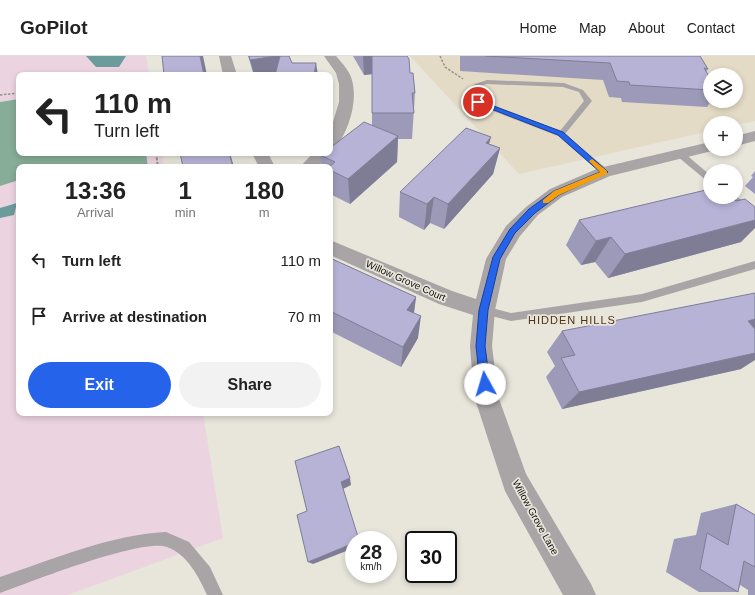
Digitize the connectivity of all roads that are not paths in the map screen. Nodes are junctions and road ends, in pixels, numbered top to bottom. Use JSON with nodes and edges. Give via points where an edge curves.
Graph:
{"nodes":[{"id":1,"x":225,"y":56,"type":"edge"},
{"id":2,"x":330,"y":56,"type":"edge"},
{"id":3,"x":229,"y":72,"type":"edge"},
{"id":4,"x":561,"y":134,"type":"junction"},
{"id":5,"x":755,"y":136,"type":"edge"},
{"id":6,"x":743,"y":139,"type":"edge"},
{"id":7,"x":333,"y":140,"type":"edge"},
{"id":8,"x":703,"y":149,"type":"edge"},
{"id":9,"x":680,"y":154,"type":"junction"},
{"id":10,"x":320,"y":156,"type":"edge"},
{"id":11,"x":311,"y":164,"type":"edge"},
{"id":12,"x":605,"y":172,"type":"junction"},
{"id":13,"x":703,"y":173,"type":"edge"},
{"id":14,"x":740,"y":204,"type":"edge"},
{"id":15,"x":755,"y":216,"type":"edge"},
{"id":16,"x":333,"y":248,"type":"edge"},
{"id":17,"x":755,"y":265,"type":"edge"},
{"id":18,"x":484,"y":310,"type":"junction"},
{"id":19,"x":0,"y":585,"type":"edge"},
{"id":20,"x":215,"y":595,"type":"edge"},
{"id":21,"x":580,"y":595,"type":"edge"}],
"edges":[{"from":1,"to":3,"type":"street"},
{"from":2,"to":7,"type":"street","via":[[346,82],[340,127]]},
{"from":4,"to":4,"type":"lane","via":[[478,102],[472,97],[471,90],[477,84],[487,82],[564,85],[581,91],[588,101]]},
{"from":4,"to":12,"type":"lane"},
{"from":5,"to":6,"type":"street"},
{"from":8,"to":9,"type":"street","name":"Willow Grove Lane"},
{"from":9,"to":12,"type":"street","name":"Willow Grove Lane"},
{"from":9,"to":13,"type":"lane"},
{"from":10,"to":11,"type":"street"},
{"from":12,"to":18,"type":"street","name":"Willow Grove Lane","via":[[556,193],[532,211],[513,231],[496,259]]},
{"from":14,"to":15,"type":"lane"},
{"from":16,"to":18,"type":"street","name":"Willow Grove Court","via":[[446,298]]},
{"from":17,"to":18,"type":"lane","via":[[642,298],[511,317]]},
{"from":18,"to":21,"type":"street","name":"Willow Grove Lane","via":[[481,346],[486,396],[518,487]]},
{"from":19,"to":20,"type":"lane","via":[[111,547],[166,539],[184,547],[205,572]]}]}
